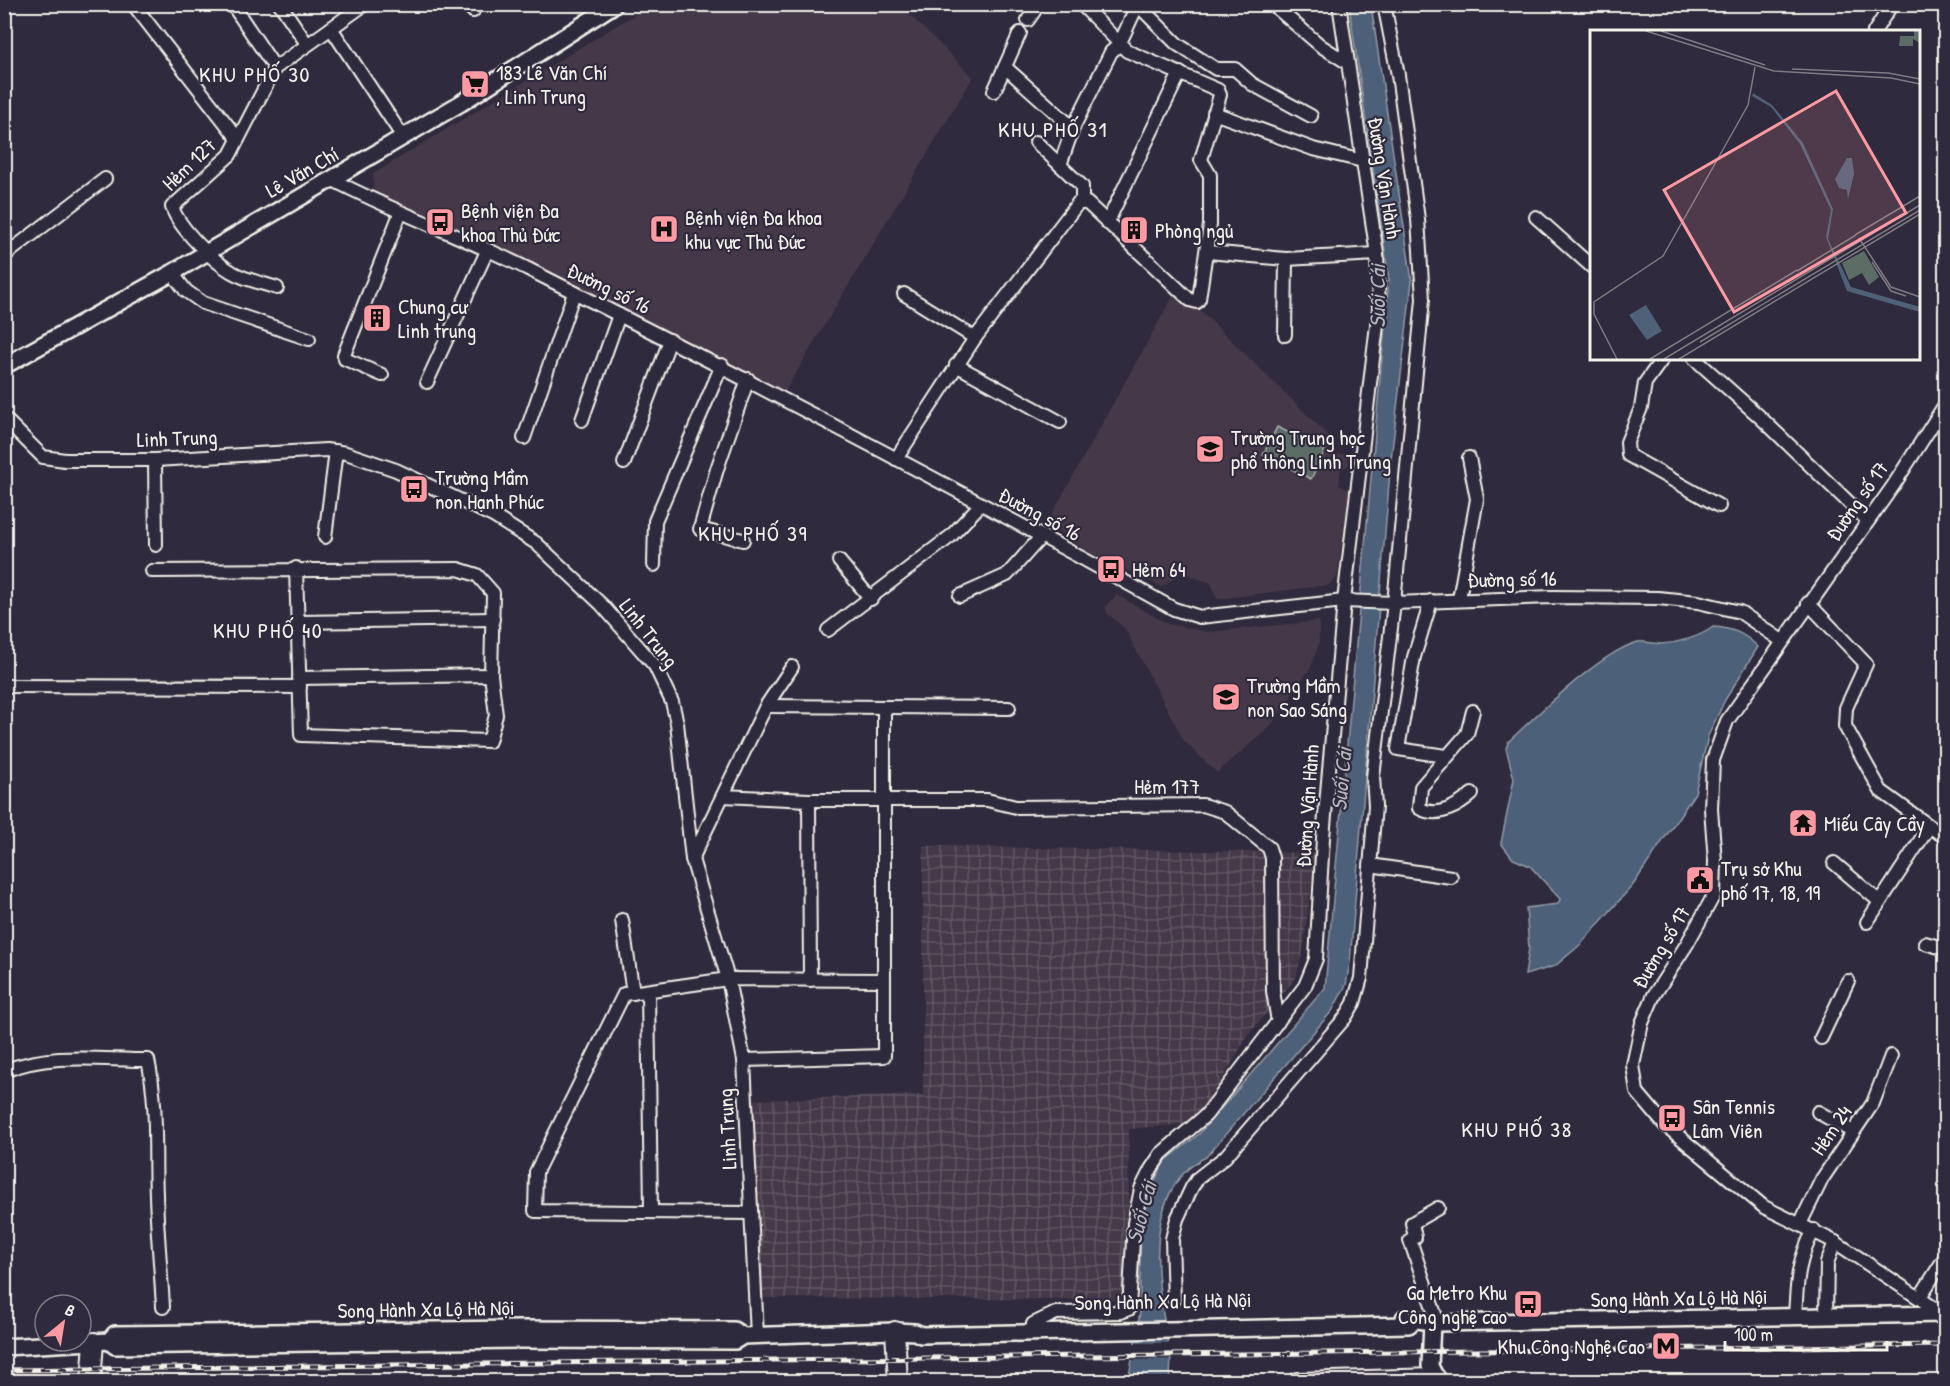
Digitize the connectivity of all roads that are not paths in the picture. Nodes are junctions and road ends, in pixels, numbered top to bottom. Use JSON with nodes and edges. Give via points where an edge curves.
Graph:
{"nodes":[{"id":1,"x":133,"y":4,"type":"edge"},
{"id":2,"x":232,"y":4,"type":"edge"},
{"id":3,"x":280,"y":4,"type":"edge"},
{"id":4,"x":365,"y":4,"type":"edge"},
{"id":5,"x":615,"y":4,"type":"edge"},
{"id":6,"x":1039,"y":4,"type":"edge"},
{"id":7,"x":1081,"y":4,"type":"edge"},
{"id":8,"x":1272,"y":4,"type":"edge"},
{"id":9,"x":1340,"y":4,"type":"edge"},
{"id":10,"x":1384,"y":4,"type":"edge"},
{"id":11,"x":1892,"y":4,"type":"edge"},
{"id":12,"x":1138,"y":5,"type":"edge"},
{"id":13,"x":1028,"y":20,"type":"dead end"},
{"id":14,"x":331,"y":28,"type":"junction"},
{"id":15,"x":1875,"y":30,"type":"edge"},
{"id":16,"x":1020,"y":33,"type":"dead end"},
{"id":17,"x":307,"y":44,"type":"junction"},
{"id":18,"x":1119,"y":45,"type":"junction"},
{"id":19,"x":1348,"y":63,"type":"junction"},
{"id":20,"x":1005,"y":67,"type":"junction"},
{"id":21,"x":275,"y":69,"type":"junction"},
{"id":22,"x":1180,"y":73,"type":"junction"},
{"id":23,"x":994,"y":91,"type":"dead end"},
{"id":24,"x":1214,"y":113,"type":"junction"},
{"id":25,"x":1311,"y":116,"type":"dead end"},
{"id":26,"x":1073,"y":128,"type":"junction"},
{"id":27,"x":403,"y":137,"type":"junction"},
{"id":28,"x":238,"y":139,"type":"junction"},
{"id":29,"x":1036,"y":142,"type":"dead end"},
{"id":30,"x":1363,"y":161,"type":"junction"},
{"id":31,"x":1060,"y":165,"type":"junction"},
{"id":32,"x":331,"y":179,"type":"junction"},
{"id":33,"x":105,"y":180,"type":"dead end"},
{"id":34,"x":1082,"y":202,"type":"junction"},
{"id":35,"x":400,"y":214,"type":"junction"},
{"id":36,"x":1536,"y":217,"type":"dead end"},
{"id":37,"x":1107,"y":223,"type":"junction"},
{"id":38,"x":487,"y":251,"type":"junction"},
{"id":39,"x":207,"y":252,"type":"junction"},
{"id":40,"x":1208,"y":252,"type":"junction"},
{"id":41,"x":1377,"y":254,"type":"junction"},
{"id":42,"x":4,"y":256,"type":"edge"},
{"id":43,"x":1286,"y":259,"type":"junction"},
{"id":44,"x":1590,"y":265,"type":"edge"},
{"id":45,"x":172,"y":273,"type":"junction"},
{"id":46,"x":277,"y":288,"type":"dead end"},
{"id":47,"x":574,"y":293,"type":"junction"},
{"id":48,"x":904,"y":294,"type":"dead end"},
{"id":49,"x":619,"y":315,"type":"junction"},
{"id":50,"x":1285,"y":335,"type":"dead end"},
{"id":51,"x":975,"y":338,"type":"junction"},
{"id":52,"x":309,"y":339,"type":"dead end"},
{"id":53,"x":670,"y":340,"type":"junction"},
{"id":54,"x":1662,"y":360,"type":"edge"},
{"id":55,"x":1696,"y":360,"type":"edge"},
{"id":56,"x":722,"y":365,"type":"junction"},
{"id":57,"x":956,"y":365,"type":"junction"},
{"id":58,"x":4,"y":366,"type":"edge"},
{"id":59,"x":382,"y":375,"type":"dead end"},
{"id":60,"x":748,"y":379,"type":"junction"},
{"id":61,"x":427,"y":382,"type":"dead end"},
{"id":62,"x":1946,"y":403,"type":"edge"},
{"id":63,"x":4,"y":418,"type":"edge"},
{"id":64,"x":582,"y":420,"type":"dead end"},
{"id":65,"x":1060,"y":422,"type":"dead end"},
{"id":66,"x":524,"y":438,"type":"dead end"},
{"id":67,"x":336,"y":451,"type":"junction"},
{"id":68,"x":1469,"y":458,"type":"dead end"},
{"id":69,"x":896,"y":459,"type":"junction"},
{"id":70,"x":155,"y":460,"type":"junction"},
{"id":71,"x":624,"y":463,"type":"dead end"},
{"id":72,"x":981,"y":504,"type":"junction"},
{"id":73,"x":1719,"y":506,"type":"dead end"},
{"id":74,"x":1868,"y":521,"type":"junction"},
{"id":75,"x":326,"y":537,"type":"dead end"},
{"id":76,"x":1041,"y":537,"type":"junction"},
{"id":77,"x":743,"y":540,"type":"dead end"},
{"id":78,"x":156,"y":545,"type":"dead end"},
{"id":79,"x":839,"y":561,"type":"dead end"},
{"id":80,"x":654,"y":565,"type":"dead end"},
{"id":81,"x":296,"y":568,"type":"junction"},
{"id":82,"x":152,"y":571,"type":"dead end"},
{"id":83,"x":960,"y":596,"type":"dead end"},
{"id":84,"x":871,"y":598,"type":"junction"},
{"id":85,"x":1459,"y":599,"type":"junction"},
{"id":86,"x":1350,"y":601,"type":"junction"},
{"id":87,"x":1431,"y":602,"type":"junction"},
{"id":88,"x":1389,"y":603,"type":"junction"},
{"id":89,"x":1808,"y":603,"type":"junction"},
{"id":90,"x":493,"y":619,"type":"junction"},
{"id":91,"x":298,"y":622,"type":"junction"},
{"id":92,"x":828,"y":630,"type":"dead end"},
{"id":93,"x":1782,"y":641,"type":"junction"},
{"id":94,"x":792,"y":666,"type":"dead end"},
{"id":95,"x":491,"y":675,"type":"junction"},
{"id":96,"x":300,"y":683,"type":"junction"},
{"id":97,"x":4,"y":686,"type":"edge"},
{"id":98,"x":766,"y":706,"type":"junction"},
{"id":99,"x":1009,"y":708,"type":"dead end"},
{"id":100,"x":884,"y":709,"type":"junction"},
{"id":101,"x":1473,"y":711,"type":"dead end"},
{"id":102,"x":1446,"y":756,"type":"junction"},
{"id":103,"x":1472,"y":794,"type":"dead end"},
{"id":104,"x":723,"y":796,"type":"junction"},
{"id":105,"x":809,"y":800,"type":"junction"},
{"id":106,"x":884,"y":800,"type":"junction"},
{"id":107,"x":1929,"y":827,"type":"junction"},
{"id":108,"x":1946,"y":838,"type":"edge"},
{"id":109,"x":692,"y":859,"type":"junction"},
{"id":110,"x":1834,"y":863,"type":"dead end"},
{"id":111,"x":1370,"y":865,"type":"junction"},
{"id":112,"x":1451,"y":877,"type":"dead end"},
{"id":113,"x":1880,"y":902,"type":"junction"},
{"id":114,"x":622,"y":920,"type":"dead end"},
{"id":115,"x":1867,"y":922,"type":"dead end"},
{"id":116,"x":1925,"y":943,"type":"dead end"},
{"id":117,"x":1946,"y":949,"type":"edge"},
{"id":118,"x":728,"y":979,"type":"junction"},
{"id":119,"x":810,"y":980,"type":"junction"},
{"id":120,"x":883,"y":980,"type":"junction"},
{"id":121,"x":1848,"y":981,"type":"dead end"},
{"id":122,"x":648,"y":991,"type":"junction"},
{"id":123,"x":633,"y":993,"type":"junction"},
{"id":124,"x":1278,"y":1022,"type":"junction"},
{"id":125,"x":1821,"y":1038,"type":"dead end"},
{"id":126,"x":1891,"y":1056,"type":"dead end"},
{"id":127,"x":744,"y":1060,"type":"junction"},
{"id":128,"x":4,"y":1071,"type":"edge"},
{"id":129,"x":1818,"y":1112,"type":"dead end"},
{"id":130,"x":1854,"y":1132,"type":"junction"},
{"id":131,"x":1438,"y":1208,"type":"dead end"},
{"id":132,"x":651,"y":1211,"type":"junction"},
{"id":133,"x":751,"y":1213,"type":"junction"},
{"id":134,"x":1800,"y":1224,"type":"junction"},
{"id":135,"x":1814,"y":1230,"type":"junction"},
{"id":136,"x":1835,"y":1242,"type":"junction"},
{"id":137,"x":1946,"y":1256,"type":"edge"},
{"id":138,"x":1920,"y":1297,"type":"junction"},
{"id":139,"x":1174,"y":1300,"type":"dead end"},
{"id":140,"x":163,"y":1307,"type":"dead end"},
{"id":141,"x":1944,"y":1314,"type":"edge"},
{"id":142,"x":1826,"y":1316,"type":"junction"},
{"id":143,"x":1795,"y":1317,"type":"junction"},
{"id":144,"x":1435,"y":1323,"type":"junction"},
{"id":145,"x":1033,"y":1324,"type":"junction"},
{"id":146,"x":1105,"y":1327,"type":"junction"},
{"id":147,"x":895,"y":1331,"type":"junction"},
{"id":148,"x":915,"y":1332,"type":"junction"},
{"id":149,"x":750,"y":1336,"type":"junction"},
{"id":150,"x":102,"y":1342,"type":"junction"},
{"id":151,"x":4,"y":1347,"type":"edge"},
{"id":152,"x":1430,"y":1377,"type":"edge"},
{"id":153,"x":92,"y":1382,"type":"edge"},
{"id":154,"x":898,"y":1382,"type":"edge"},
{"id":155,"x":1297,"y":1382,"type":"edge"}],
"edges":[{"from":1,"to":28,"type":"street"},
{"from":2,"to":21,"type":"street"},
{"from":3,"to":17,"type":"street"},
{"from":4,"to":14,"type":"street","name":"Hẻm 127"},
{"from":5,"to":27,"type":"main road","name":"Lê Văn Chí"},
{"from":6,"to":13,"type":"street"},
{"from":7,"to":18,"type":"street"},
{"from":8,"to":19,"type":"street","via":[[1321,46]]},
{"from":9,"to":19,"type":"street","name":"Đường Vận Hành"},
{"from":10,"to":88,"type":"street","name":"Đường Vận Hành","via":[[1418,219],[1423,299]]},
{"from":11,"to":15,"type":"street"},
{"from":12,"to":18,"type":"street"},
{"from":12,"to":25,"type":"street","via":[[1177,44],[1206,63],[1216,69],[1234,69],[1252,84]]},
{"from":14,"to":17,"type":"street","name":"Hẻm 127"},
{"from":14,"to":27,"type":"street"},
{"from":16,"to":20,"type":"street"},
{"from":17,"to":21,"type":"street","name":"Hẻm 127"},
{"from":18,"to":22,"type":"street"},
{"from":18,"to":26,"type":"street","via":[[1111,52]]},
{"from":19,"to":30,"type":"street","name":"Đường Vận Hành"},
{"from":20,"to":23,"type":"street"},
{"from":20,"to":26,"type":"street"},
{"from":21,"to":28,"type":"street","name":"Hẻm 127"},
{"from":22,"to":24,"type":"street","via":[[1218,90]]},
{"from":22,"to":37,"type":"street"},
{"from":24,"to":30,"type":"street","via":[[1302,146]]},
{"from":24,"to":40,"type":"street","via":[[1201,160],[1210,175]]},
{"from":26,"to":31,"type":"street"},
{"from":27,"to":32,"type":"main road","name":"Lê Văn Chí"},
{"from":28,"to":39,"type":"street","name":"Hẻm 127","via":[[230,155],[172,207]]},
{"from":29,"to":31,"type":"street"},
{"from":30,"to":41,"type":"street","name":"Đường Vận Hành"},
{"from":31,"to":34,"type":"street","via":[[1082,186]]},
{"from":32,"to":35,"type":"street","name":"Đường số 16"},
{"from":32,"to":39,"type":"main road","name":"Lê Văn Chí"},
{"from":33,"to":42,"type":"street"},
{"from":34,"to":37,"type":"street"},
{"from":34,"to":51,"type":"street","via":[[1068,214]]},
{"from":35,"to":38,"type":"street","name":"Đường số 16"},
{"from":35,"to":59,"type":"street","via":[[344,355],[345,359]]},
{"from":36,"to":44,"type":"street"},
{"from":37,"to":40,"type":"street","via":[[1194,302],[1199,299]]},
{"from":38,"to":47,"type":"street","name":"Đường số 16"},
{"from":38,"to":61,"type":"street"},
{"from":39,"to":45,"type":"main road","name":"Lê Văn Chí"},
{"from":39,"to":46,"type":"street","via":[[233,273]]},
{"from":40,"to":43,"type":"street"},
{"from":41,"to":43,"type":"street"},
{"from":41,"to":86,"type":"street","name":"Đường Vận Hành","via":[[1380,308]]},
{"from":43,"to":50,"type":"street"},
{"from":45,"to":52,"type":"street","via":[[186,291],[203,303]]},
{"from":45,"to":58,"type":"main road","name":"Lê Văn Chí"},
{"from":47,"to":49,"type":"street","name":"Đường số 16"},
{"from":47,"to":66,"type":"street"},
{"from":48,"to":51,"type":"street"},
{"from":49,"to":53,"type":"street","name":"Đường số 16"},
{"from":49,"to":64,"type":"street"},
{"from":51,"to":57,"type":"street"},
{"from":53,"to":56,"type":"street","name":"Đường số 16"},
{"from":53,"to":71,"type":"street"},
{"from":54,"to":73,"type":"street","via":[[1645,382],[1641,408],[1627,442],[1628,455]]},
{"from":55,"to":74,"type":"street"},
{"from":56,"to":60,"type":"street","name":"Đường số 16"},
{"from":56,"to":80,"type":"street","via":[[655,521]]},
{"from":57,"to":65,"type":"street"},
{"from":57,"to":69,"type":"street"},
{"from":60,"to":69,"type":"street","name":"Đường số 16"},
{"from":60,"to":77,"type":"street","via":[[700,529]]},
{"from":62,"to":74,"type":"street","name":"Đường số 17"},
{"from":63,"to":70,"type":"street","name":"Linh Trung","via":[[43,457]]},
{"from":67,"to":70,"type":"street","name":"Linh Trung"},
{"from":67,"to":75,"type":"street"},
{"from":67,"to":109,"type":"street","name":"Linh Trung","via":[[396,470],[516,529],[568,572],[640,647],[656,666],[672,702]]},
{"from":68,"to":85,"type":"street","via":[[1477,499]]},
{"from":69,"to":72,"type":"street","name":"Đường số 16"},
{"from":70,"to":78,"type":"street"},
{"from":72,"to":76,"type":"street","name":"Đường số 16"},
{"from":72,"to":84,"type":"street","via":[[951,536]]},
{"from":74,"to":89,"type":"street","name":"Đường số 17"},
{"from":76,"to":83,"type":"street","via":[[1007,575]]},
{"from":76,"to":86,"type":"street","name":"Đường số 16","via":[[1174,609],[1200,617]]},
{"from":79,"to":84,"type":"street"},
{"from":81,"to":82,"type":"street"},
{"from":81,"to":90,"type":"street","via":[[458,569],[477,575],[493,593]]},
{"from":81,"to":91,"type":"street"},
{"from":84,"to":92,"type":"street"},
{"from":85,"to":87,"type":"street","name":"Đường số 16"},
{"from":85,"to":93,"type":"street","name":"Đường số 16","via":[[1658,598],[1698,602],[1740,612]]},
{"from":86,"to":88,"type":"street","name":"Đường số 16"},
{"from":86,"to":124,"type":"street","name":"Đường Vận Hành","via":[[1323,838],[1316,959],[1305,986]]},
{"from":87,"to":88,"type":"street","name":"Đường số 16"},
{"from":87,"to":102,"type":"street","via":[[1414,657],[1398,749]]},
{"from":88,"to":111,"type":"street","name":"Đường Vận Hành","via":[[1373,777]]},
{"from":89,"to":93,"type":"street","name":"Đường số 17"},
{"from":89,"to":107,"type":"street","via":[[1866,664],[1846,708],[1845,726],[1881,791]]},
{"from":90,"to":91,"type":"street"},
{"from":90,"to":95,"type":"street"},
{"from":91,"to":96,"type":"street"},
{"from":93,"to":134,"type":"street","name":"Đường số 17","via":[[1726,721],[1717,745],[1712,777],[1714,895],[1654,995],[1642,1023],[1633,1065],[1637,1092],[1664,1124],[1739,1188]]},
{"from":94,"to":98,"type":"street"},
{"from":95,"to":96,"type":"street"},
{"from":95,"to":96,"type":"street","via":[[496,715],[489,741],[301,735]]},
{"from":96,"to":97,"type":"street"},
{"from":98,"to":100,"type":"street"},
{"from":98,"to":104,"type":"street"},
{"from":99,"to":100,"type":"street"},
{"from":100,"to":106,"type":"street"},
{"from":101,"to":102,"type":"street","via":[[1467,734]]},
{"from":102,"to":103,"type":"street","via":[[1421,787],[1419,808],[1452,810]]},
{"from":104,"to":105,"type":"street","name":"Hẻm 177"},
{"from":104,"to":109,"type":"street"},
{"from":105,"to":106,"type":"street","name":"Hẻm 177"},
{"from":105,"to":119,"type":"street"},
{"from":106,"to":120,"type":"street"},
{"from":106,"to":124,"type":"street","name":"Hẻm 177","via":[[983,800],[1016,807],[1184,803],[1217,807],[1269,848],[1272,858],[1273,992]]},
{"from":107,"to":108,"type":"street"},
{"from":107,"to":113,"type":"street"},
{"from":109,"to":118,"type":"street","name":"Linh Trung"},
{"from":110,"to":113,"type":"street"},
{"from":111,"to":112,"type":"street"},
{"from":111,"to":139,"type":"street","name":"Đường Vận Hành","via":[[1361,978],[1354,1003],[1308,1064],[1225,1157],[1192,1187],[1172,1239]]},
{"from":113,"to":115,"type":"street"},
{"from":114,"to":123,"type":"street"},
{"from":116,"to":117,"type":"street"},
{"from":118,"to":119,"type":"street"},
{"from":118,"to":122,"type":"street"},
{"from":118,"to":127,"type":"street","name":"Linh Trung"},
{"from":119,"to":120,"type":"street"},
{"from":120,"to":127,"type":"street","via":[[884,1056]]},
{"from":121,"to":125,"type":"street"},
{"from":122,"to":123,"type":"street"},
{"from":122,"to":132,"type":"street"},
{"from":123,"to":132,"type":"street","via":[[624,994],[536,1172],[535,1211]]},
{"from":124,"to":145,"type":"street","name":"Đường Vận Hành","via":[[1206,1115],[1161,1154],[1151,1169],[1134,1223],[1130,1309],[1056,1313]]},
{"from":126,"to":130,"type":"street","name":"Hẻm 24","via":[[1873,1103]]},
{"from":127,"to":133,"type":"street","name":"Linh Trung"},
{"from":128,"to":140,"type":"street","via":[[56,1058],[148,1060],[157,1136],[156,1194]]},
{"from":129,"to":130,"type":"street"},
{"from":130,"to":134,"type":"street","name":"Hẻm 24","via":[[1822,1179]]},
{"from":131,"to":144,"type":"street","via":[[1412,1222],[1415,1237],[1410,1240]]},
{"from":132,"to":133,"type":"street"},
{"from":133,"to":149,"type":"street","name":"Linh Trung"},
{"from":134,"to":135,"type":"street","name":"Đường số 17"},
{"from":135,"to":136,"type":"street","name":"Đường số 17"},
{"from":135,"to":143,"type":"street","via":[[1797,1270]]},
{"from":136,"to":138,"type":"street","name":"Đường số 17"},
{"from":136,"to":142,"type":"street","via":[[1827,1263]]},
{"from":137,"to":138,"type":"street"},
{"from":138,"to":141,"type":"street","name":"Đường số 17"},
{"from":141,"to":142,"type":"main road","name":"Song Hành Xa Lộ Hà Nội"},
{"from":142,"to":143,"type":"main road","name":"Song Hành Xa Lộ Hà Nội"},
{"from":143,"to":144,"type":"main road","name":"Song Hành Xa Lộ Hà Nội"},
{"from":144,"to":146,"type":"main road","name":"Song Hành Xa Lộ Hà Nội"},
{"from":144,"to":152,"type":"main road"},
{"from":145,"to":146,"type":"main road","name":"Song Hành Xa Lộ Hà Nội"},
{"from":145,"to":148,"type":"main road","name":"Song Hành Xa Lộ Hà Nội","via":[[921,1326]]},
{"from":146,"to":148,"type":"main road","name":"Song Hành Xa Lộ Hà Nội","via":[[921,1335]]},
{"from":147,"to":148,"type":"main road","name":"Song Hành Xa Lộ Hà Nội"},
{"from":147,"to":149,"type":"main road","name":"Song Hành Xa Lộ Hà Nội"},
{"from":147,"to":154,"type":"highway"},
{"from":149,"to":150,"type":"main road","name":"Song Hành Xa Lộ Hà Nội","via":[[734,1330],[520,1329],[115,1334]]},
{"from":150,"to":151,"type":"main road","name":"Song Hành Xa Lộ Hà Nội"},
{"from":150,"to":153,"type":"highway"},
{"from":152,"to":155,"type":"highway"}]}
